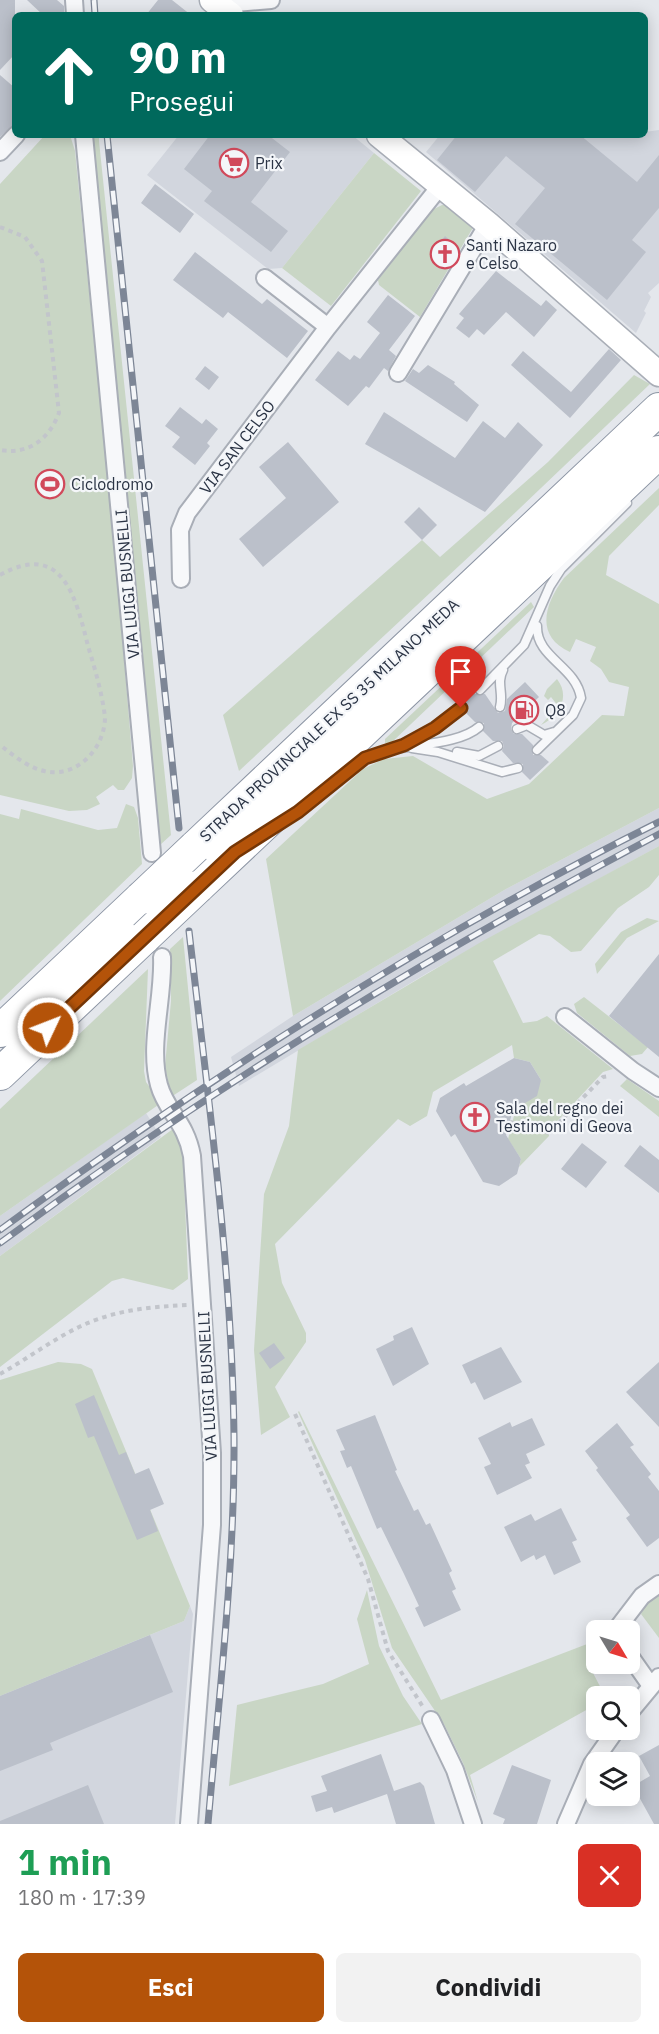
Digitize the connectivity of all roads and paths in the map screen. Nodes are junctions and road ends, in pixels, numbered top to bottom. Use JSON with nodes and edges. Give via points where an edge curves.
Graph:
{"nodes":[{"id":1,"x":271,"y":0,"type":"edge"},
{"id":2,"x":229,"y":6,"type":"edge"},
{"id":3,"x":13,"y":138,"type":"edge"},
{"id":4,"x":84,"y":138,"type":"edge"},
{"id":5,"x":383,"y":138,"type":"edge"},
{"id":6,"x":0,"y":152,"type":"edge"},
{"id":7,"x":441,"y":185,"type":"junction"},
{"id":8,"x":488,"y":224,"type":"junction"},
{"id":9,"x":0,"y":227,"type":"edge"},
{"id":10,"x":265,"y":278,"type":"dead end"},
{"id":11,"x":328,"y":327,"type":"junction"},
{"id":12,"x":398,"y":373,"type":"dead end"},
{"id":13,"x":659,"y":374,"type":"edge"},
{"id":14,"x":659,"y":409,"type":"edge"},
{"id":15,"x":0,"y":450,"type":"edge"},
{"id":16,"x":659,"y":452,"type":"edge"},
{"id":17,"x":659,"y":459,"type":"edge"},
{"id":18,"x":644,"y":482,"type":"dead end"},
{"id":19,"x":633,"y":495,"type":"dead end"},
{"id":20,"x":0,"y":575,"type":"edge"},
{"id":21,"x":181,"y":579,"type":"dead end"},
{"id":22,"x":538,"y":616,"type":"junction"},
{"id":23,"x":509,"y":662,"type":"junction"},
{"id":24,"x":480,"y":690,"type":"dead end"},
{"id":25,"x":500,"y":707,"type":"dead end"},
{"id":26,"x":461,"y":708,"type":"dead end"},
{"id":27,"x":479,"y":727,"type":"dead end"},
{"id":28,"x":561,"y":727,"type":"junction"},
{"id":29,"x":517,"y":729,"type":"dead end"},
{"id":30,"x":0,"y":745,"type":"edge"},
{"id":31,"x":498,"y":746,"type":"dead end"},
{"id":32,"x":391,"y":750,"type":"junction"},
{"id":33,"x":537,"y":750,"type":"dead end"},
{"id":34,"x":518,"y":768,"type":"dead end"},
{"id":35,"x":298,"y":812,"type":"dead end"},
{"id":36,"x":282,"y":822,"type":"dead end"},
{"id":37,"x":235,"y":852,"type":"junction"},
{"id":38,"x":152,"y":853,"type":"dead end"},
{"id":39,"x":153,"y":947,"type":"junction"},
{"id":40,"x":565,"y":1017,"type":"dead end"},
{"id":41,"x":0,"y":1031,"type":"edge"},
{"id":42,"x":624,"y":1064,"type":"junction"},
{"id":43,"x":0,"y":1074,"type":"edge"},
{"id":44,"x":659,"y":1088,"type":"edge"},
{"id":45,"x":510,"y":1122,"type":"dead end"},
{"id":46,"x":203,"y":1305,"type":"junction"},
{"id":47,"x":0,"y":1374,"type":"edge"},
{"id":48,"x":295,"y":1414,"type":"dead end"},
{"id":49,"x":659,"y":1584,"type":"edge"},
{"id":50,"x":623,"y":1620,"type":"edge"},
{"id":51,"x":640,"y":1666,"type":"edge"},
{"id":52,"x":655,"y":1682,"type":"edge"},
{"id":53,"x":640,"y":1700,"type":"edge"},
{"id":54,"x":431,"y":1720,"type":"joint"},
{"id":55,"x":609,"y":1740,"type":"edge"},
{"id":56,"x":189,"y":1824,"type":"edge"},
{"id":57,"x":473,"y":1824,"type":"edge"},
{"id":58,"x":566,"y":1824,"type":"edge"}],
"edges":[{"from":1,"to":2,"type":"street"},
{"from":3,"to":6,"type":"street"},
{"from":4,"to":38,"type":"street","name":"VIA LUIGI BUSNELLI"},
{"from":5,"to":7,"type":"street"},
{"from":7,"to":8,"type":"street"},
{"from":7,"to":11,"type":"street","name":"VIA SAN CELSO"},
{"from":8,"to":12,"type":"street"},
{"from":8,"to":13,"type":"street"},
{"from":9,"to":15,"type":"path","via":[[25,237],[42,261],[59,413],[54,425],[36,444],[15,451]]},
{"from":10,"to":11,"type":"street"},
{"from":11,"to":21,"type":"street","name":"VIA SAN CELSO","via":[[187,513],[180,530]]},
{"from":14,"to":41,"type":"highway","name":"STRADA PROVINCIALE EX SS 35 MILANO-MEDA","bridge":true},
{"from":16,"to":37,"type":"highway","name":"STRADA PROVINCIALE EX SS 35 MILANO-MEDA"},
{"from":17,"to":18,"type":"lane"},
{"from":19,"to":22,"type":"lane","via":[[555,577]]},
{"from":20,"to":30,"type":"path","via":[[31,564],[49,568],[65,579],[76,600],[105,717],[105,730],[93,753],[70,770],[46,772]]},
{"from":22,"to":23,"type":"lane","via":[[530,636]]},
{"from":22,"to":28,"type":"lane","via":[[540,645],[570,673],[580,691],[578,709]]},
{"from":23,"to":24,"type":"lane"},
{"from":23,"to":25,"type":"lane","via":[[500,677]]},
{"from":26,"to":32,"type":"lane","via":[[435,728]]},
{"from":27,"to":32,"type":"lane","via":[[461,738]]},
{"from":28,"to":29,"type":"lane","via":[[544,735],[527,725]]},
{"from":28,"to":33,"type":"lane"},
{"from":31,"to":32,"type":"lane","via":[[479,756],[419,746]]},
{"from":32,"to":34,"type":"lane","via":[[438,752],[502,772]]},
{"from":32,"to":35,"type":"lane","via":[[349,768]]},
{"from":36,"to":37,"type":"lane"},
{"from":37,"to":39,"type":"highway","name":"STRADA PROVINCIALE EX SS 35 MILANO-MEDA","bridge":true,"via":[[198,887]]},
{"from":39,"to":43,"type":"highway","name":"STRADA PROVINCIALE EX SS 35 MILANO-MEDA"},
{"from":39,"to":46,"type":"street","name":"VIA LUIGI BUSNELLI","via":[[157,1072],[163,1094],[189,1140]]},
{"from":40,"to":42,"type":"street"},
{"from":42,"to":44,"type":"street"},
{"from":42,"to":45,"type":"path","via":[[613,1075],[603,1077],[549,1133]]},
{"from":46,"to":47,"type":"path","via":[[135,1309],[99,1318]]},
{"from":46,"to":56,"type":"street","name":"VIA LUIGI BUSNELLI","via":[[212,1525]]},
{"from":48,"to":54,"type":"path","via":[[368,1579],[388,1651]]},
{"from":49,"to":50,"type":"street","via":[[642,1596]]},
{"from":51,"to":52,"type":"street"},
{"from":52,"to":53,"type":"street"},
{"from":54,"to":57,"type":"street","via":[[455,1770]]},
{"from":55,"to":58,"type":"street","via":[[592,1764]]}]}
